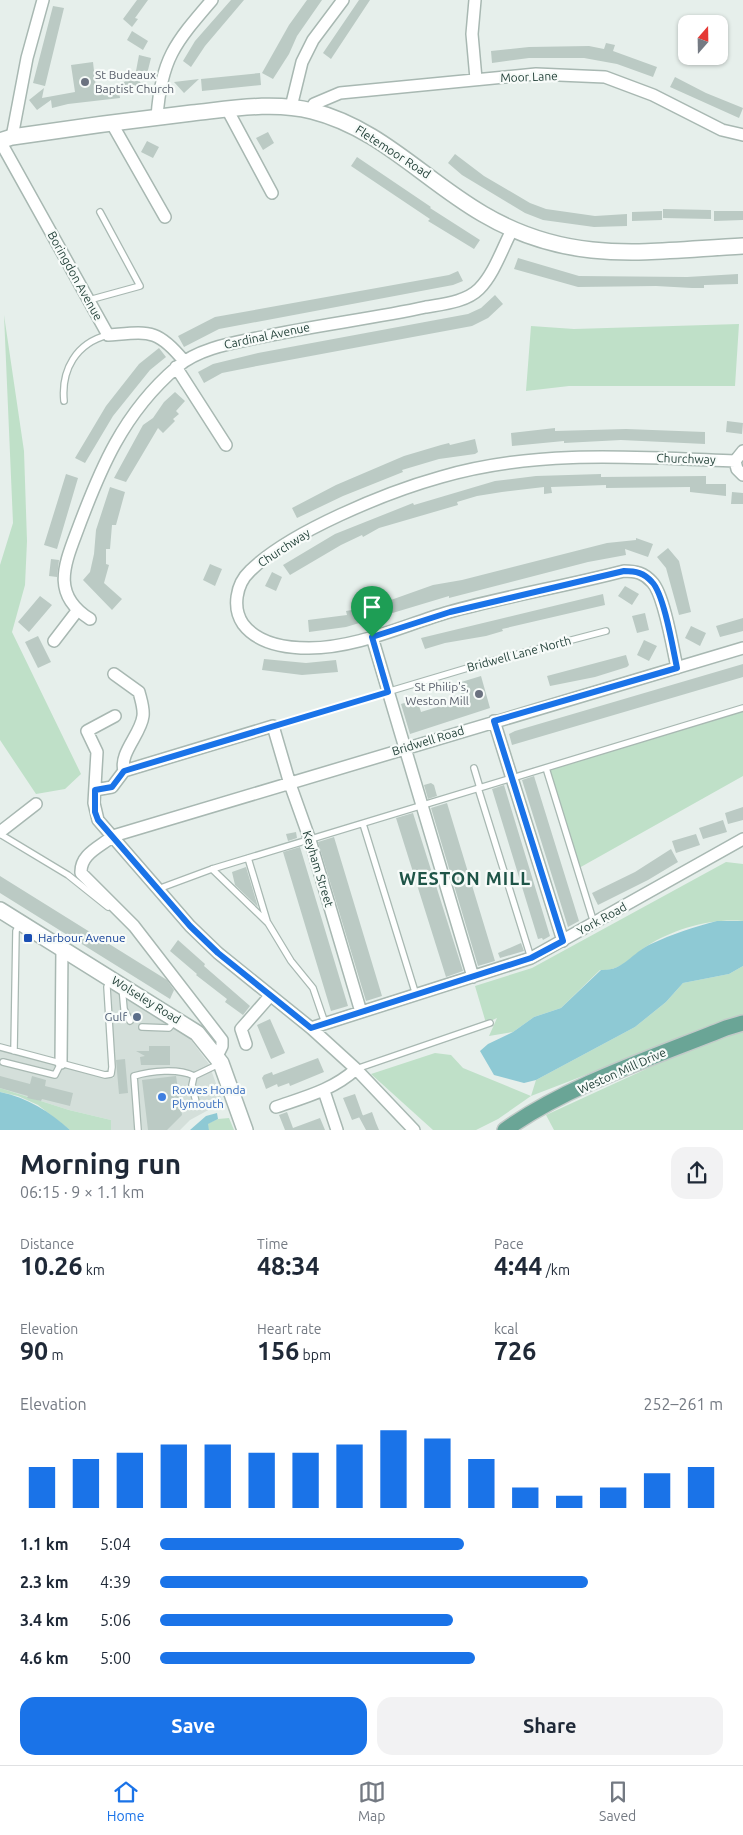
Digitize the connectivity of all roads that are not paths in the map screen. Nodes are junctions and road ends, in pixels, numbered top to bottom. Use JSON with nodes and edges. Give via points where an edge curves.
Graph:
{"nodes":[{"id":1,"x":43,"y":0,"type":"edge"},
{"id":2,"x":212,"y":0,"type":"edge"},
{"id":3,"x":342,"y":0,"type":"edge"},
{"id":4,"x":475,"y":0,"type":"edge"},
{"id":5,"x":476,"y":79,"type":"junction"},
{"id":6,"x":291,"y":107,"type":"junction"},
{"id":7,"x":227,"y":110,"type":"junction"},
{"id":8,"x":311,"y":110,"type":"junction"},
{"id":9,"x":157,"y":117,"type":"junction"},
{"id":10,"x":112,"y":122,"type":"junction"},
{"id":11,"x":743,"y":135,"type":"edge"},
{"id":12,"x":4,"y":140,"type":"edge"},
{"id":13,"x":272,"y":193,"type":"dead end"},
{"id":14,"x":100,"y":212,"type":"dead end"},
{"id":15,"x":165,"y":217,"type":"dead end"},
{"id":16,"x":512,"y":230,"type":"junction"},
{"id":17,"x":743,"y":246,"type":"edge"},
{"id":18,"x":88,"y":300,"type":"junction"},
{"id":19,"x":108,"y":335,"type":"junction"},
{"id":20,"x":180,"y":364,"type":"junction"},
{"id":21,"x":64,"y":401,"type":"dead end"},
{"id":22,"x":226,"y":445,"type":"dead end"},
{"id":23,"x":743,"y":451,"type":"edge"},
{"id":24,"x":735,"y":461,"type":"junction"},
{"id":25,"x":743,"y":475,"type":"edge"},
{"id":26,"x":77,"y":611,"type":"junction"},
{"id":27,"x":90,"y":619,"type":"dead end"},
{"id":28,"x":606,"y":631,"type":"dead end"},
{"id":29,"x":372,"y":637,"type":"junction"},
{"id":30,"x":54,"y":641,"type":"dead end"},
{"id":31,"x":743,"y":648,"type":"edge"},
{"id":32,"x":677,"y":668,"type":"junction"},
{"id":33,"x":114,"y":674,"type":"dead end"},
{"id":34,"x":388,"y":692,"type":"junction"},
{"id":35,"x":743,"y":708,"type":"edge"},
{"id":36,"x":115,"y":716,"type":"dead end"},
{"id":37,"x":494,"y":721,"type":"junction"},
{"id":38,"x":273,"y":726,"type":"junction"},
{"id":39,"x":404,"y":748,"type":"junction"},
{"id":40,"x":474,"y":768,"type":"dead end"},
{"id":41,"x":546,"y":768,"type":"junction"},
{"id":42,"x":124,"y":771,"type":"junction"},
{"id":43,"x":512,"y":778,"type":"junction"},
{"id":44,"x":290,"y":784,"type":"junction"},
{"id":45,"x":479,"y":788,"type":"junction"},
{"id":46,"x":95,"y":790,"type":"junction"},
{"id":47,"x":36,"y":804,"type":"dead end"},
{"id":48,"x":421,"y":807,"type":"junction"},
{"id":49,"x":363,"y":824,"type":"junction"},
{"id":50,"x":0,"y":833,"type":"edge"},
{"id":51,"x":113,"y":836,"type":"junction"},
{"id":52,"x":743,"y":839,"type":"edge"},
{"id":53,"x":310,"y":840,"type":"junction"},
{"id":54,"x":248,"y":858,"type":"junction"},
{"id":55,"x":212,"y":869,"type":"junction"},
{"id":56,"x":156,"y":890,"type":"junction"},
{"id":57,"x":0,"y":910,"type":"edge"},
{"id":58,"x":20,"y":922,"type":"junction"},
{"id":59,"x":268,"y":923,"type":"junction"},
{"id":60,"x":594,"y":923,"type":"junction"},
{"id":61,"x":134,"y":926,"type":"junction"},
{"id":62,"x":563,"y":941,"type":"junction"},
{"id":63,"x":62,"y":948,"type":"junction"},
{"id":64,"x":531,"y":958,"type":"junction"},
{"id":65,"x":473,"y":977,"type":"junction"},
{"id":66,"x":116,"y":981,"type":"junction"},
{"id":67,"x":416,"y":995,"type":"junction"},
{"id":68,"x":270,"y":996,"type":"junction"},
{"id":69,"x":361,"y":1012,"type":"junction"},
{"id":70,"x":176,"y":1019,"type":"junction"},
{"id":71,"x":130,"y":1021,"type":"dead end"},
{"id":72,"x":325,"y":1023,"type":"junction"},
{"id":73,"x":490,"y":1023,"type":"dead end"},
{"id":74,"x":743,"y":1023,"type":"edge"},
{"id":75,"x":142,"y":1027,"type":"dead end"},
{"id":76,"x":311,"y":1028,"type":"junction"},
{"id":77,"x":246,"y":1044,"type":"dead end"},
{"id":78,"x":0,"y":1047,"type":"edge"},
{"id":79,"x":14,"y":1050,"type":"junction"},
{"id":80,"x":219,"y":1060,"type":"junction"},
{"id":81,"x":3,"y":1062,"type":"dead end"},
{"id":82,"x":61,"y":1063,"type":"junction"},
{"id":83,"x":356,"y":1069,"type":"junction"},
{"id":84,"x":194,"y":1076,"type":"junction"},
{"id":85,"x":324,"y":1091,"type":"junction"},
{"id":86,"x":196,"y":1102,"type":"dead end"},
{"id":87,"x":276,"y":1107,"type":"dead end"},
{"id":88,"x":509,"y":1129,"type":"edge"},
{"id":89,"x":138,"y":1130,"type":"edge"},
{"id":90,"x":245,"y":1130,"type":"edge"},
{"id":91,"x":337,"y":1130,"type":"edge"},
{"id":92,"x":414,"y":1130,"type":"edge"}],
"edges":[{"from":1,"to":12,"type":"street"},
{"from":2,"to":9,"type":"street","via":[[181,35],[173,50],[159,90]]},
{"from":3,"to":6,"type":"street","via":[[313,40],[302,62]]},
{"from":4,"to":5,"type":"street","via":[[472,34]]},
{"from":5,"to":8,"type":"street","name":"Moor Lane","via":[[340,93],[314,104]]},
{"from":5,"to":11,"type":"street","name":"Moor Lane","via":[[536,74],[605,77],[653,95],[722,130]]},
{"from":6,"to":7,"type":"street","name":"Fletemoor Road"},
{"from":6,"to":8,"type":"street","name":"Fletemoor Road"},
{"from":7,"to":9,"type":"street","name":"Fletemoor Road"},
{"from":7,"to":13,"type":"street"},
{"from":8,"to":16,"type":"street","name":"Fletemoor Road","via":[[343,120],[374,137],[482,214]]},
{"from":9,"to":10,"type":"street","name":"Fletemoor Road"},
{"from":10,"to":12,"type":"street","name":"Fletemoor Road"},
{"from":10,"to":15,"type":"street"},
{"from":12,"to":18,"type":"street","name":"Boringdon Avenue"},
{"from":14,"to":18,"type":"lane","via":[[140,286]]},
{"from":16,"to":17,"type":"street","name":"Fletemoor Road","via":[[554,245],[587,251]]},
{"from":16,"to":20,"type":"street","name":"Cardinal Avenue","via":[[489,275],[468,297],[219,346]]},
{"from":18,"to":19,"type":"street","name":"Boringdon Avenue"},
{"from":19,"to":20,"type":"street","name":"Boringdon Avenue","via":[[132,333],[161,337]]},
{"from":19,"to":21,"type":"lane","via":[[99,337],[74,355],[62,386]]},
{"from":20,"to":22,"type":"street","name":"Boringdon Avenue"},
{"from":20,"to":26,"type":"street","name":"Cardinal Avenue","via":[[137,410],[99,473],[68,554],[63,580],[66,593]]},
{"from":23,"to":24,"type":"street"},
{"from":24,"to":25,"type":"street"},
{"from":24,"to":29,"type":"street","name":"Churchway","via":[[570,457],[480,467],[439,477],[316,527],[249,571],[240,586],[236,604],[240,618],[250,632],[267,642],[311,648]]},
{"from":26,"to":27,"type":"street","name":"Cardinal Avenue"},
{"from":26,"to":30,"type":"street"},
{"from":28,"to":34,"type":"lane","name":"Bridwell Lane North"},
{"from":29,"to":32,"type":"street","name":"Churchway","via":[[450,612],[624,571],[636,571],[654,584]]},
{"from":29,"to":34,"type":"street"},
{"from":31,"to":32,"type":"street","name":"Bridwell Road"},
{"from":32,"to":37,"type":"street","name":"Bridwell Road"},
{"from":33,"to":42,"type":"street","via":[[139,692],[143,707],[143,718],[124,760]]},
{"from":34,"to":38,"type":"lane","name":"Bridwell Lane North"},
{"from":34,"to":39,"type":"street"},
{"from":35,"to":41,"type":"lane"},
{"from":36,"to":46,"type":"street","via":[[87,730],[97,752]]},
{"from":37,"to":39,"type":"street","name":"Bridwell Road"},
{"from":37,"to":43,"type":"street"},
{"from":38,"to":42,"type":"street","name":"Bridwell Lane North"},
{"from":38,"to":44,"type":"street","name":"Keyham Street"},
{"from":39,"to":44,"type":"street","name":"Bridwell Road"},
{"from":39,"to":48,"type":"street"},
{"from":40,"to":45,"type":"lane"},
{"from":41,"to":43,"type":"lane"},
{"from":41,"to":60,"type":"lane"},
{"from":42,"to":46,"type":"street","name":"Bridwell Lane North","via":[[112,787]]},
{"from":43,"to":45,"type":"lane"},
{"from":43,"to":62,"type":"street"},
{"from":44,"to":51,"type":"street","name":"Bridwell Road"},
{"from":44,"to":53,"type":"street","name":"Keyham Street"},
{"from":45,"to":48,"type":"lane"},
{"from":45,"to":64,"type":"lane"},
{"from":46,"to":51,"type":"street","via":[[98,820]]},
{"from":47,"to":50,"type":"street"},
{"from":48,"to":49,"type":"lane"},
{"from":48,"to":65,"type":"street"},
{"from":49,"to":53,"type":"lane"},
{"from":49,"to":67,"type":"lane"},
{"from":50,"to":61,"type":"lane","via":[[68,875]]},
{"from":51,"to":56,"type":"street"},
{"from":51,"to":61,"type":"street","via":[[82,860],[81,873]]},
{"from":52,"to":60,"type":"street","name":"York Road"},
{"from":53,"to":54,"type":"lane"},
{"from":53,"to":69,"type":"street","name":"Keyham Street"},
{"from":54,"to":55,"type":"lane"},
{"from":54,"to":59,"type":"lane"},
{"from":55,"to":56,"type":"lane"},
{"from":55,"to":59,"type":"lane"},
{"from":56,"to":68,"type":"street","via":[[218,953]]},
{"from":57,"to":58,"type":"street","name":"Wolseley Road"},
{"from":58,"to":63,"type":"street","name":"Wolseley Road"},
{"from":58,"to":79,"type":"lane","via":[[16,930]]},
{"from":59,"to":72,"type":"lane","via":[[291,961],[313,988]]},
{"from":60,"to":62,"type":"street","name":"York Road"},
{"from":61,"to":80,"type":"street","via":[[222,1040]]},
{"from":62,"to":64,"type":"street","name":"York Road"},
{"from":63,"to":66,"type":"street","name":"Wolseley Road"},
{"from":63,"to":82,"type":"street"},
{"from":64,"to":65,"type":"street","name":"York Road"},
{"from":65,"to":67,"type":"street","name":"York Road"},
{"from":66,"to":70,"type":"street","name":"Wolseley Road"},
{"from":66,"to":71,"type":"lane"},
{"from":66,"to":82,"type":"lane","via":[[107,987],[110,1074]]},
{"from":67,"to":69,"type":"street","name":"York Road"},
{"from":68,"to":76,"type":"street"},
{"from":68,"to":77,"type":"street","via":[[241,1029]]},
{"from":69,"to":72,"type":"street","name":"York Road"},
{"from":70,"to":75,"type":"lane","via":[[169,1028]]},
{"from":70,"to":80,"type":"street","name":"Wolseley Road","via":[[197,1033]]},
{"from":72,"to":76,"type":"street","name":"York Road"},
{"from":73,"to":83,"type":"lane"},
{"from":74,"to":88,"type":"main road","name":"Weston Mill Drive","via":[[609,1075],[525,1116]]},
{"from":76,"to":83,"type":"street"},
{"from":78,"to":79,"type":"lane"},
{"from":79,"to":82,"type":"lane"},
{"from":80,"to":84,"type":"lane"},
{"from":80,"to":90,"type":"street","name":"Wolseley Road"},
{"from":81,"to":82,"type":"lane","via":[[56,1075]]},
{"from":83,"to":85,"type":"street"},
{"from":83,"to":92,"type":"street"},
{"from":84,"to":86,"type":"lane","via":[[192,1085]]},
{"from":84,"to":89,"type":"lane","via":[[174,1071],[134,1076]]},
{"from":85,"to":87,"type":"street"},
{"from":85,"to":91,"type":"street"}]}
